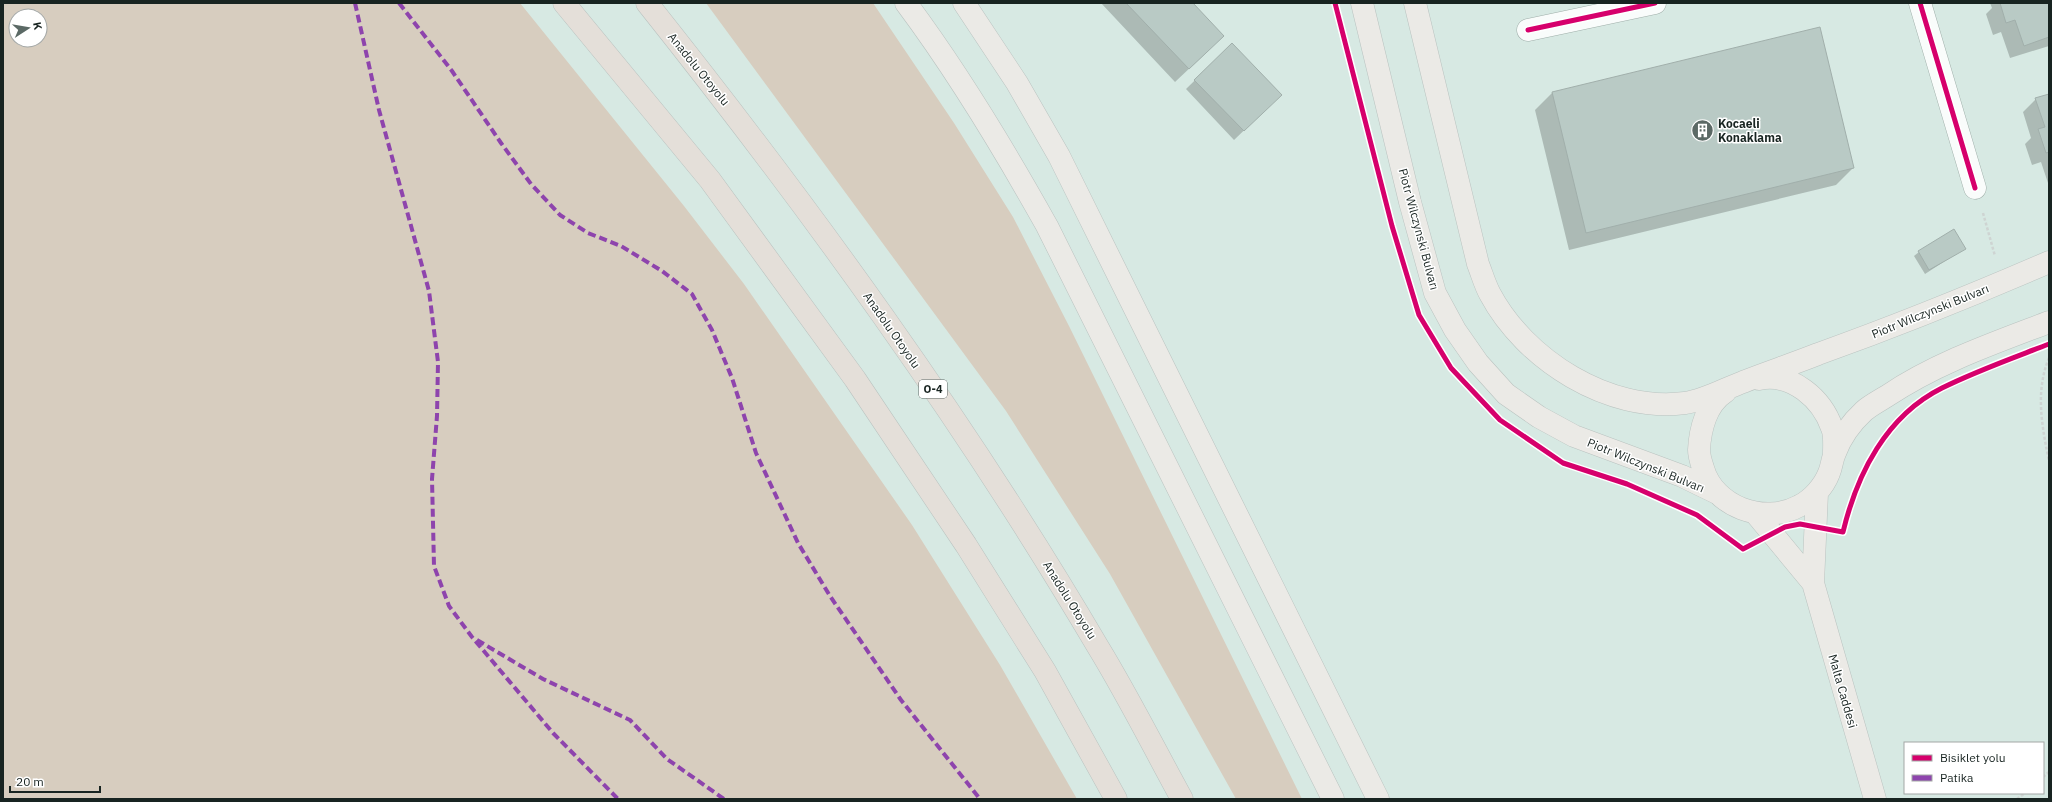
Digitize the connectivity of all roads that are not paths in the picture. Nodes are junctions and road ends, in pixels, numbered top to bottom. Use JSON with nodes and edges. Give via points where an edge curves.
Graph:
{"nodes":[{"id":1,"x":647,"y":3,"type":"edge"},
{"id":2,"x":906,"y":3,"type":"edge"},
{"id":3,"x":964,"y":3,"type":"edge"},
{"id":4,"x":1362,"y":3,"type":"edge"},
{"id":5,"x":1415,"y":3,"type":"edge"},
{"id":6,"x":1655,"y":3,"type":"edge"},
{"id":7,"x":1920,"y":3,"type":"edge"},
{"id":8,"x":569,"y":9,"type":"edge"},
{"id":9,"x":1528,"y":30,"type":"dead end"},
{"id":10,"x":1975,"y":188,"type":"road end"},
{"id":11,"x":2049,"y":262,"type":"edge"},
{"id":12,"x":2049,"y":322,"type":"edge"},
{"id":13,"x":1742,"y":382,"type":"junction"},
{"id":14,"x":1834,"y":453,"type":"junction"},
{"id":15,"x":1817,"y":493,"type":"junction"},
{"id":16,"x":1718,"y":494,"type":"junction"},
{"id":17,"x":1756,"y":514,"type":"junction"},
{"id":18,"x":1813,"y":583,"type":"junction"},
{"id":19,"x":1116,"y":799,"type":"edge"},
{"id":20,"x":1182,"y":799,"type":"edge"},
{"id":21,"x":1333,"y":799,"type":"edge"},
{"id":22,"x":1378,"y":799,"type":"edge"},
{"id":23,"x":1875,"y":799,"type":"edge"}],
"edges":[{"from":1,"to":20,"type":"highway","name":"Anadolu Otoyolu","number":"O-4","via":[[739,118],[904,346],[1017,516],[1099,648]]},
{"from":2,"to":21,"type":"main road","via":[[960,79],[1005,151],[1047,226]]},
{"from":3,"to":22,"type":"main road","via":[[1017,83],[1062,162]]},
{"from":4,"to":16,"type":"main road","name":"Piotr Wilczynski Bulvarı","via":[[1410,202],[1435,293],[1455,330],[1478,363],[1506,394],[1539,417],[1574,436],[1682,476]]},
{"from":5,"to":13,"type":"main road","name":"Piotr Wilczynski Bulvarı","via":[[1478,264],[1490,295],[1514,329],[1542,357],[1576,380],[1615,398],[1647,403],[1683,403],[1700,400]]},
{"from":6,"to":9,"type":"street"},
{"from":7,"to":10,"type":"street"},
{"from":8,"to":19,"type":"highway","via":[[710,180],[855,379],[966,546],[1045,672]]},
{"from":11,"to":13,"type":"main road","name":"Piotr Wilczynski Bulvarı","via":[[1871,335]]},
{"from":12,"to":14,"type":"main road","name":"Piotr Wilczynski Bulvarı","via":[[1918,375],[1864,411],[1846,430]]},
{"from":13,"to":14,"type":"main road","name":"Piotr Wilczynski Bulvarı","via":[[1765,378],[1788,381],[1808,392],[1824,409],[1833,430]]},
{"from":13,"to":16,"type":"main road","name":"Piotr Wilczynski Bulvarı","via":[[1723,394],[1708,411],[1700,432],[1699,454],[1705,475]]},
{"from":14,"to":15,"type":"main road","name":"Piotr Wilczynski Bulvarı","via":[[1829,474]]},
{"from":15,"to":17,"type":"main road","name":"Piotr Wilczynski Bulvarı","via":[[1799,506],[1778,513]]},
{"from":15,"to":18,"type":"main road","name":"Malta Caddesi"},
{"from":16,"to":17,"type":"main road","name":"Piotr Wilczynski Bulvarı","via":[[1735,507]]},
{"from":17,"to":18,"type":"main road","name":"Malta Caddesi"},
{"from":18,"to":23,"type":"main road","name":"Malta Caddesi"}]}
